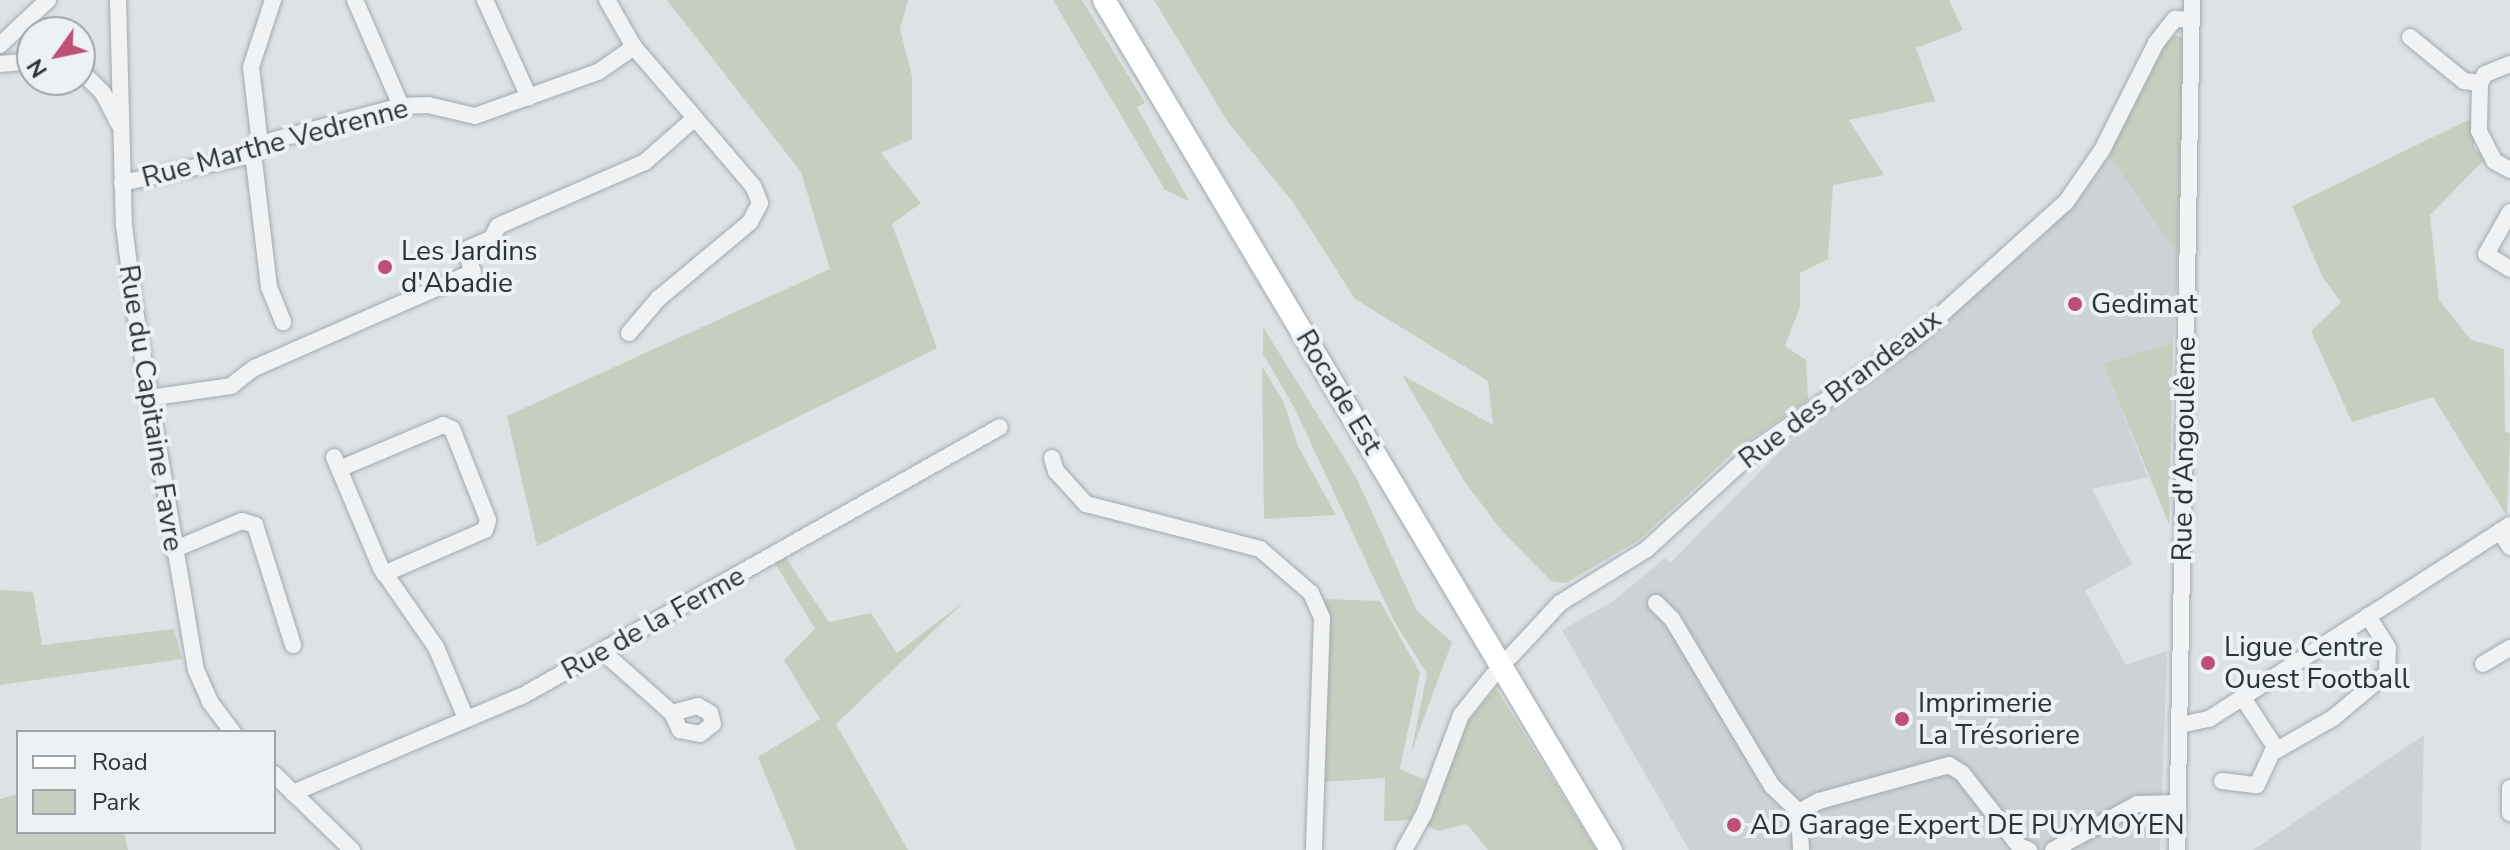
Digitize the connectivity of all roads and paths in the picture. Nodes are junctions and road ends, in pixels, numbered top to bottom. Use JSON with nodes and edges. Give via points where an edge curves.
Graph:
{"nodes":[{"id":1,"x":48,"y":0,"type":"edge"},
{"id":2,"x":112,"y":0,"type":"edge"},
{"id":3,"x":118,"y":0,"type":"edge"},
{"id":4,"x":273,"y":0,"type":"edge"},
{"id":5,"x":355,"y":0,"type":"edge"},
{"id":6,"x":485,"y":0,"type":"edge"},
{"id":7,"x":607,"y":0,"type":"edge"},
{"id":8,"x":1104,"y":0,"type":"edge"},
{"id":9,"x":2192,"y":0,"type":"edge"},
{"id":10,"x":2192,"y":20,"type":"junction"},
{"id":11,"x":2410,"y":37,"type":"dead end"},
{"id":12,"x":0,"y":45,"type":"edge"},
{"id":13,"x":634,"y":47,"type":"junction"},
{"id":14,"x":2510,"y":64,"type":"edge"},
{"id":15,"x":120,"y":72,"type":"junction"},
{"id":16,"x":2480,"y":83,"type":"junction"},
{"id":17,"x":96,"y":86,"type":"edge"},
{"id":18,"x":529,"y":97,"type":"junction"},
{"id":19,"x":401,"y":106,"type":"junction"},
{"id":20,"x":695,"y":118,"type":"junction"},
{"id":21,"x":120,"y":129,"type":"junction"},
{"id":22,"x":257,"y":148,"type":"junction"},
{"id":23,"x":2510,"y":170,"type":"edge"},
{"id":24,"x":122,"y":183,"type":"junction"},
{"id":25,"x":2510,"y":212,"type":"edge"},
{"id":26,"x":2510,"y":269,"type":"edge"},
{"id":27,"x":283,"y":322,"type":"dead end"},
{"id":28,"x":629,"y":333,"type":"dead end"},
{"id":29,"x":149,"y":398,"type":"junction"},
{"id":30,"x":1000,"y":427,"type":"dead end"},
{"id":31,"x":1052,"y":458,"type":"dead end"},
{"id":32,"x":2505,"y":528,"type":"edge"},
{"id":33,"x":2510,"y":547,"type":"edge"},
{"id":34,"x":173,"y":550,"type":"junction"},
{"id":35,"x":384,"y":574,"type":"junction"},
{"id":36,"x":1656,"y":603,"type":"dead end"},
{"id":37,"x":2368,"y":616,"type":"junction"},
{"id":38,"x":293,"y":645,"type":"dead end"},
{"id":39,"x":2510,"y":648,"type":"edge"},
{"id":40,"x":603,"y":652,"type":"junction"},
{"id":41,"x":1510,"y":657,"type":"dead end"},
{"id":42,"x":2483,"y":664,"type":"dead end"},
{"id":43,"x":1493,"y":675,"type":"dead end"},
{"id":44,"x":2243,"y":698,"type":"junction"},
{"id":45,"x":672,"y":713,"type":"dead end"},
{"id":46,"x":465,"y":716,"type":"junction"},
{"id":47,"x":2180,"y":725,"type":"junction"},
{"id":48,"x":232,"y":730,"type":"edge"},
{"id":49,"x":2274,"y":748,"type":"junction"},
{"id":50,"x":276,"y":776,"type":"edge"},
{"id":51,"x":2222,"y":781,"type":"dead end"},
{"id":52,"x":1575,"y":784,"type":"junction"},
{"id":53,"x":2510,"y":788,"type":"edge"},
{"id":54,"x":293,"y":793,"type":"junction"},
{"id":55,"x":2178,"y":803,"type":"junction"},
{"id":56,"x":1799,"y":812,"type":"junction"},
{"id":57,"x":2510,"y":813,"type":"edge"},
{"id":58,"x":352,"y":850,"type":"edge"},
{"id":59,"x":1314,"y":850,"type":"edge"},
{"id":60,"x":1404,"y":850,"type":"edge"},
{"id":61,"x":1611,"y":850,"type":"edge"},
{"id":62,"x":1619,"y":850,"type":"edge"},
{"id":63,"x":1801,"y":850,"type":"edge"},
{"id":64,"x":2029,"y":850,"type":"edge"},
{"id":65,"x":2053,"y":850,"type":"edge"},
{"id":66,"x":2177,"y":850,"type":"edge"}],
"edges":[{"from":1,"to":12,"type":"street"},
{"from":2,"to":15,"type":"street","name":"Rue du Capitaine Favre"},
{"from":3,"to":15,"type":"street","name":"Rue du Capitaine Favre"},
{"from":4,"to":22,"type":"street","via":[[251,67]]},
{"from":5,"to":19,"type":"street"},
{"from":6,"to":18,"type":"street"},
{"from":7,"to":13,"type":"street"},
{"from":8,"to":52,"type":"main road","name":"Rocade Est"},
{"from":9,"to":10,"type":"street","name":"Rue d'Angoulême"},
{"from":10,"to":41,"type":"street","name":"Rue des Brandeaux","via":[[2175,19],[2156,43],[2102,150],[2066,202],[1904,346],[1756,449],[1656,542],[1560,603]]},
{"from":10,"to":47,"type":"street","name":"Rue d'Angoulême"},
{"from":11,"to":16,"type":"street","via":[[2464,81]]},
{"from":13,"to":18,"type":"street","name":"Rue Marthe Vedrenne","via":[[598,72]]},
{"from":13,"to":20,"type":"street"},
{"from":14,"to":16,"type":"street","via":[[2485,74]]},
{"from":15,"to":21,"type":"street","name":"Rue du Capitaine Favre"},
{"from":16,"to":23,"type":"street","via":[[2479,131],[2494,161]]},
{"from":17,"to":21,"type":"street"},
{"from":18,"to":19,"type":"street","name":"Rue Marthe Vedrenne","via":[[475,116],[428,105]]},
{"from":19,"to":22,"type":"street","name":"Rue Marthe Vedrenne"},
{"from":20,"to":28,"type":"street","via":[[753,186],[760,203],[750,222],[658,299]]},
{"from":20,"to":29,"type":"street","via":[[645,162],[498,226],[492,238],[465,250],[473,272],[254,368],[231,386]]},
{"from":21,"to":24,"type":"street","name":"Rue du Capitaine Favre"},
{"from":22,"to":24,"type":"street","name":"Rue Marthe Vedrenne"},
{"from":22,"to":27,"type":"street","via":[[269,287]]},
{"from":24,"to":29,"type":"street","name":"Rue du Capitaine Favre","via":[[127,256]]},
{"from":25,"to":26,"type":"street","via":[[2486,254]]},
{"from":29,"to":34,"type":"street","name":"Rue du Capitaine Favre"},
{"from":30,"to":40,"type":"street","name":"Rue de la Ferme"},
{"from":31,"to":59,"type":"street","via":[[1056,471],[1086,504],[1260,549],[1311,593],[1322,618]]},
{"from":32,"to":33,"type":"street"},
{"from":32,"to":37,"type":"street"},
{"from":34,"to":38,"type":"street","via":[[242,521],[255,525]]},
{"from":34,"to":48,"type":"street","name":"Rue du Capitaine Favre","via":[[196,670]]},
{"from":35,"to":35,"type":"street","via":[[337,463],[443,425],[452,429],[488,520],[485,530]]},
{"from":35,"to":46,"type":"street","via":[[436,647]]},
{"from":36,"to":56,"type":"street","via":[[1672,619],[1772,786]]},
{"from":37,"to":44,"type":"street"},
{"from":37,"to":49,"type":"street","via":[[2390,652],[2384,677],[2349,700],[2333,718],[2284,748]]},
{"from":39,"to":42,"type":"street"},
{"from":40,"to":45,"type":"street"},
{"from":40,"to":46,"type":"street","name":"Rue de la Ferme","via":[[522,696]]},
{"from":43,"to":60,"type":"street","via":[[1461,715],[1424,814]]},
{"from":44,"to":47,"type":"street","via":[[2209,719]]},
{"from":44,"to":49,"type":"street"},
{"from":46,"to":54,"type":"street","name":"Rue de la Ferme"},
{"from":47,"to":55,"type":"street","name":"Rue d'Angoulême"},
{"from":49,"to":51,"type":"street","via":[[2257,785]]},
{"from":50,"to":54,"type":"street"},
{"from":52,"to":61,"type":"main road","name":"Rocade Est"},
{"from":52,"to":62,"type":"main road","name":"Rocade Est"},
{"from":53,"to":57,"type":"street"},
{"from":54,"to":58,"type":"street"},
{"from":55,"to":65,"type":"street","via":[[2137,804]]},
{"from":55,"to":66,"type":"street","name":"Rue d'Angoulême"},
{"from":56,"to":63,"type":"street"},
{"from":56,"to":64,"type":"street","via":[[1819,801],[1949,765],[1962,773],[2019,846]]}]}
